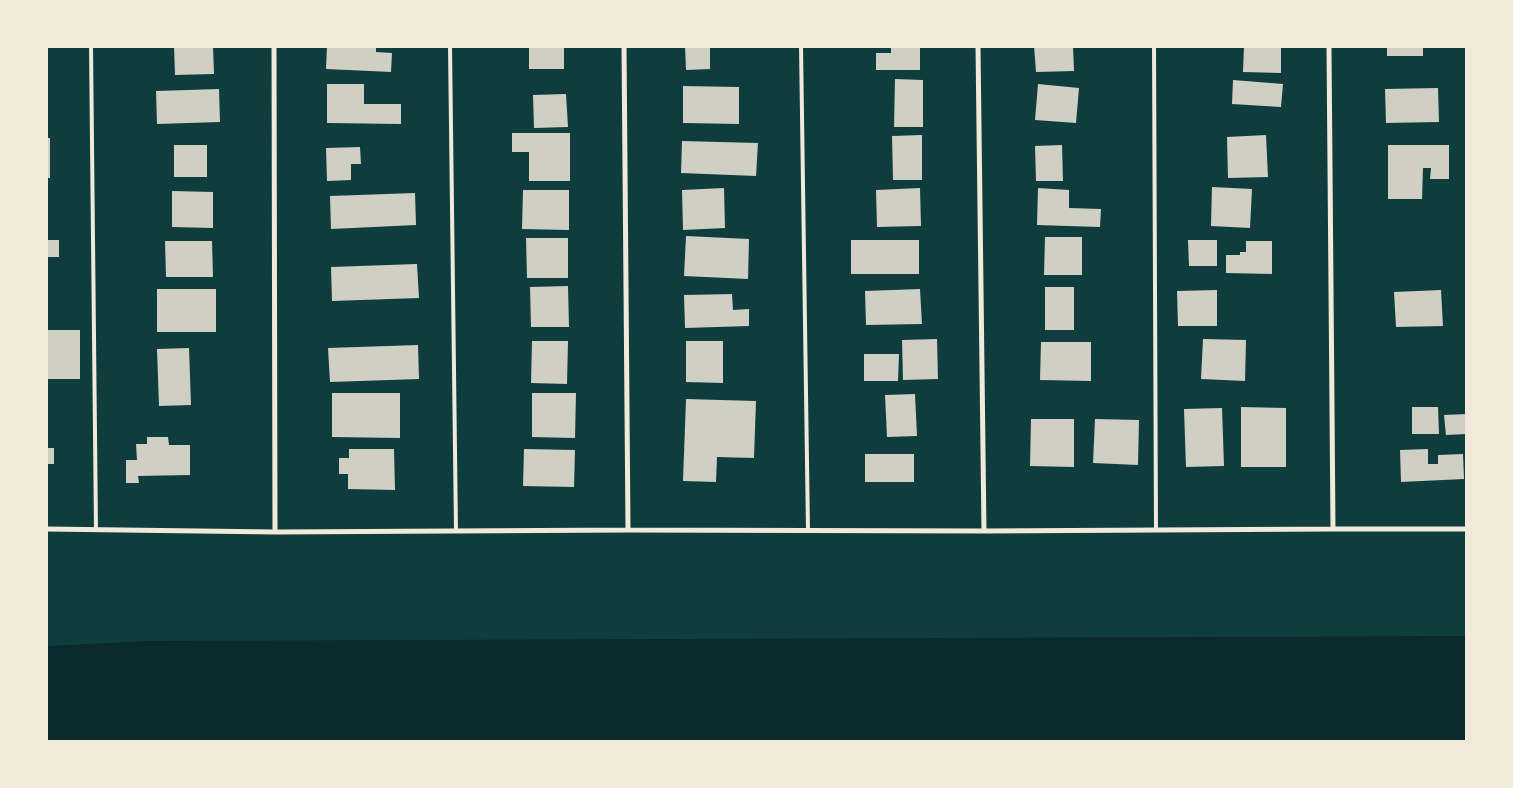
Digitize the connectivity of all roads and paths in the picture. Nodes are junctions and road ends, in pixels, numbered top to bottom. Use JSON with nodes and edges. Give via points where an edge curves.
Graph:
{"nodes":[{"id":1,"x":91,"y":46,"type":"edge"},
{"id":2,"x":274,"y":46,"type":"edge"},
{"id":3,"x":450,"y":46,"type":"edge"},
{"id":4,"x":624,"y":46,"type":"edge"},
{"id":5,"x":801,"y":46,"type":"edge"},
{"id":6,"x":978,"y":46,"type":"edge"},
{"id":7,"x":1154,"y":46,"type":"edge"},
{"id":8,"x":1329,"y":46,"type":"edge"},
{"id":9,"x":1333,"y":528,"type":"junction"},
{"id":10,"x":46,"y":529,"type":"edge"},
{"id":11,"x":1467,"y":529,"type":"edge"},
{"id":12,"x":96,"y":530,"type":"junction"},
{"id":13,"x":628,"y":530,"type":"junction"},
{"id":14,"x":1156,"y":530,"type":"junction"},
{"id":15,"x":456,"y":531,"type":"junction"},
{"id":16,"x":808,"y":531,"type":"junction"},
{"id":17,"x":984,"y":531,"type":"junction"},
{"id":18,"x":275,"y":532,"type":"junction"}],
"edges":[{"from":1,"to":12,"type":"lane"},
{"from":2,"to":18,"type":"street"},
{"from":3,"to":15,"type":"lane"},
{"from":4,"to":13,"type":"street"},
{"from":5,"to":16,"type":"lane"},
{"from":6,"to":17,"type":"street"},
{"from":7,"to":14,"type":"lane"},
{"from":8,"to":9,"type":"street"},
{"from":9,"to":11,"type":"street"},
{"from":9,"to":14,"type":"street"},
{"from":10,"to":12,"type":"street"},
{"from":12,"to":18,"type":"street"},
{"from":13,"to":15,"type":"street"},
{"from":13,"to":16,"type":"street"},
{"from":14,"to":17,"type":"street"},
{"from":15,"to":18,"type":"street"},
{"from":16,"to":17,"type":"street"}]}
